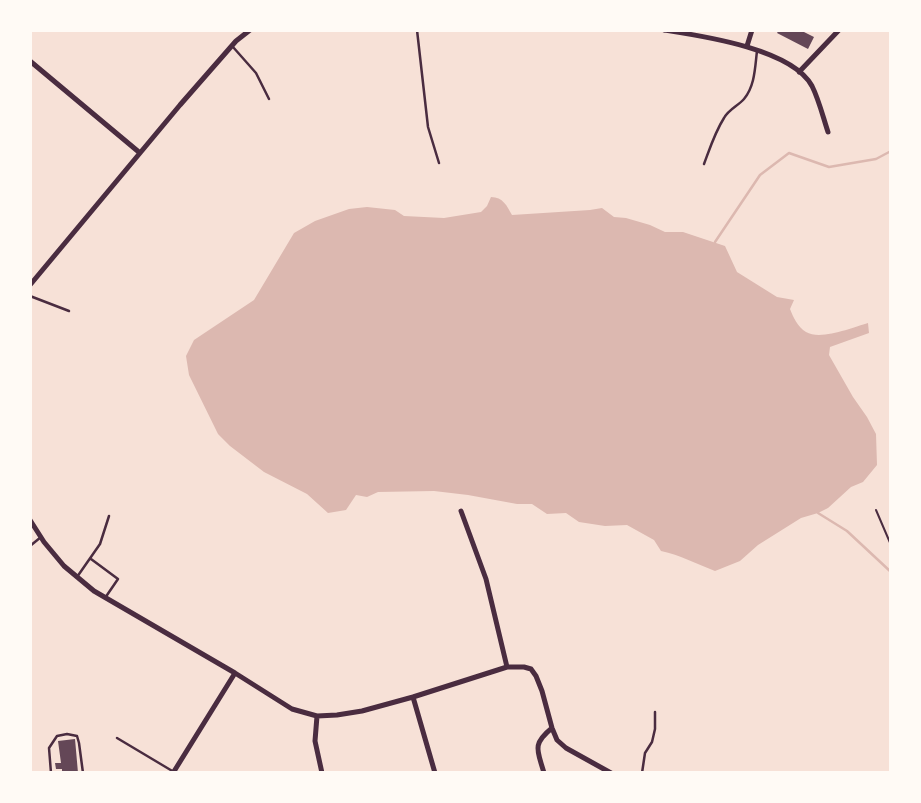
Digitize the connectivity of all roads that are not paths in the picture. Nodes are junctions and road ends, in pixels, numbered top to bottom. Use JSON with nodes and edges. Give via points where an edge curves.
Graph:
{"nodes":[{"id":1,"x":250,"y":30,"type":"edge"},
{"id":2,"x":417,"y":30,"type":"edge"},
{"id":3,"x":664,"y":30,"type":"edge"},
{"id":4,"x":751,"y":30,"type":"edge"},
{"id":5,"x":839,"y":30,"type":"edge"},
{"id":6,"x":232,"y":45,"type":"junction"},
{"id":7,"x":747,"y":46,"type":"junction"},
{"id":8,"x":757,"y":51,"type":"junction"},
{"id":9,"x":30,"y":61,"type":"edge"},
{"id":10,"x":799,"y":72,"type":"junction"},
{"id":11,"x":269,"y":99,"type":"dead end"},
{"id":12,"x":828,"y":132,"type":"dead end"},
{"id":13,"x":140,"y":153,"type":"junction"},
{"id":14,"x":439,"y":163,"type":"dead end"},
{"id":15,"x":704,"y":164,"type":"dead end"},
{"id":16,"x":30,"y":285,"type":"edge"},
{"id":17,"x":30,"y":296,"type":"edge"},
{"id":18,"x":69,"y":311,"type":"dead end"},
{"id":19,"x":461,"y":511,"type":"dead end"},
{"id":20,"x":109,"y":516,"type":"dead end"},
{"id":21,"x":30,"y":520,"type":"edge"},
{"id":22,"x":41,"y":537,"type":"junction"},
{"id":23,"x":30,"y":546,"type":"edge"},
{"id":24,"x":91,"y":559,"type":"junction"},
{"id":25,"x":77,"y":577,"type":"junction"},
{"id":26,"x":105,"y":598,"type":"junction"},
{"id":27,"x":507,"y":667,"type":"junction"},
{"id":28,"x":235,"y":673,"type":"junction"},
{"id":29,"x":413,"y":697,"type":"junction"},
{"id":30,"x":655,"y":712,"type":"dead end"},
{"id":31,"x":317,"y":716,"type":"junction"},
{"id":32,"x":551,"y":729,"type":"junction"},
{"id":33,"x":117,"y":738,"type":"dead end"},
{"id":34,"x":51,"y":773,"type":"edge"},
{"id":35,"x":83,"y":773,"type":"edge"},
{"id":36,"x":173,"y":773,"type":"edge"},
{"id":37,"x":322,"y":773,"type":"edge"},
{"id":38,"x":435,"y":773,"type":"edge"},
{"id":39,"x":544,"y":773,"type":"edge"},
{"id":40,"x":611,"y":773,"type":"edge"},
{"id":41,"x":642,"y":773,"type":"edge"}],
"edges":[{"from":1,"to":6,"type":"street"},
{"from":2,"to":14,"type":"lane","via":[[428,127]]},
{"from":3,"to":7,"type":"street"},
{"from":4,"to":7,"type":"street"},
{"from":5,"to":10,"type":"street"},
{"from":6,"to":11,"type":"lane"},
{"from":6,"to":13,"type":"street"},
{"from":7,"to":8,"type":"street"},
{"from":8,"to":10,"type":"street","via":[[793,65]]},
{"from":8,"to":15,"type":"lane","via":[[749,91],[726,114]]},
{"from":9,"to":13,"type":"street"},
{"from":10,"to":12,"type":"street","via":[[811,85]]},
{"from":13,"to":16,"type":"street"},
{"from":17,"to":18,"type":"lane"},
{"from":19,"to":27,"type":"street","via":[[486,579]]},
{"from":20,"to":24,"type":"lane"},
{"from":21,"to":22,"type":"street"},
{"from":22,"to":23,"type":"lane"},
{"from":22,"to":25,"type":"street"},
{"from":24,"to":25,"type":"lane"},
{"from":24,"to":26,"type":"lane","via":[[118,579]]},
{"from":25,"to":26,"type":"street"},
{"from":26,"to":28,"type":"street"},
{"from":27,"to":29,"type":"street"},
{"from":27,"to":32,"type":"street","via":[[531,669],[536,676]]},
{"from":28,"to":31,"type":"street","via":[[292,709]]},
{"from":28,"to":36,"type":"street"},
{"from":29,"to":31,"type":"street","via":[[362,711]]},
{"from":29,"to":38,"type":"street"},
{"from":30,"to":41,"type":"lane","via":[[655,729]]},
{"from":31,"to":37,"type":"street","via":[[315,741]]},
{"from":32,"to":39,"type":"street","via":[[541,737],[538,748]]},
{"from":32,"to":40,"type":"street","via":[[566,748]]},
{"from":33,"to":36,"type":"lane"},
{"from":34,"to":35,"type":"lane","via":[[49,747],[57,736],[67,734],[77,736]]}]}
